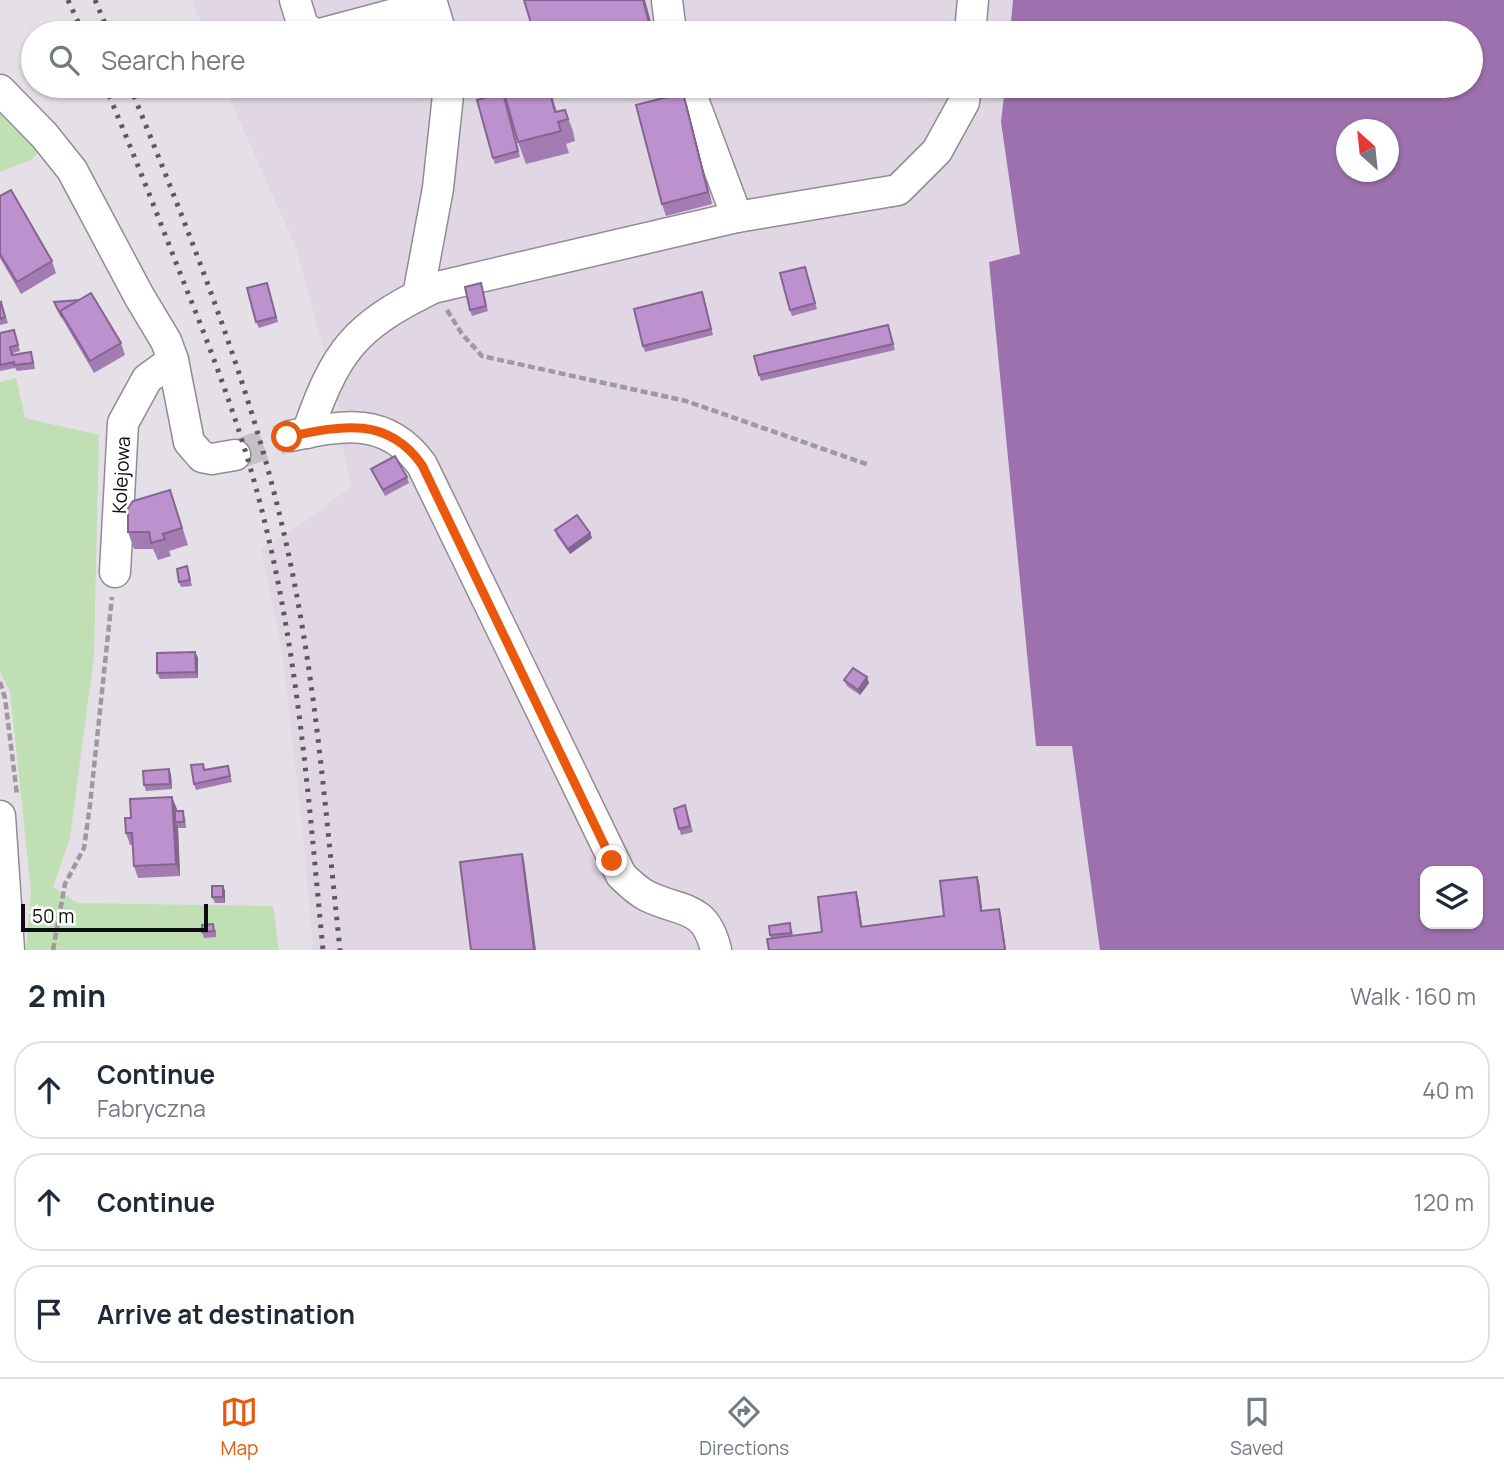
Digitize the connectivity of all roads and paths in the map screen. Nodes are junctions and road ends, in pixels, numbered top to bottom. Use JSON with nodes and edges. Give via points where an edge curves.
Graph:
{"nodes":[{"id":1,"x":295,"y":0,"type":"edge"},
{"id":2,"x":667,"y":0,"type":"edge"},
{"id":3,"x":973,"y":0,"type":"edge"},
{"id":4,"x":432,"y":2,"type":"edge"},
{"id":5,"x":301,"y":21,"type":"edge"},
{"id":6,"x":366,"y":21,"type":"edge"},
{"id":7,"x":437,"y":21,"type":"edge"},
{"id":8,"x":670,"y":21,"type":"edge"},
{"id":9,"x":971,"y":21,"type":"edge"},
{"id":10,"x":0,"y":90,"type":"edge"},
{"id":11,"x":448,"y":98,"type":"edge"},
{"id":12,"x":692,"y":98,"type":"edge"},
{"id":13,"x":965,"y":98,"type":"edge"},
{"id":14,"x":737,"y":217,"type":"junction"},
{"id":15,"x":426,"y":292,"type":"junction"},
{"id":16,"x":173,"y":360,"type":"junction"},
{"id":17,"x":235,"y":455,"type":"tunnel mouth"},
{"id":18,"x":869,"y":465,"type":"dead end"},
{"id":19,"x":115,"y":572,"type":"joint"},
{"id":20,"x":0,"y":816,"type":"edge"},
{"id":21,"x":9,"y":950,"type":"edge"},
{"id":22,"x":53,"y":950,"type":"edge"},
{"id":23,"x":716,"y":950,"type":"edge"}],
"edges":[{"from":1,"to":5,"type":"street"},
{"from":2,"to":8,"type":"street"},
{"from":3,"to":9,"type":"street"},
{"from":4,"to":6,"type":"street"},
{"from":4,"to":7,"type":"street"},
{"from":10,"to":16,"type":"street","via":[[72,170]]},
{"from":11,"to":15,"type":"street"},
{"from":12,"to":14,"type":"street"},
{"from":13,"to":14,"type":"street","via":[[937,151],[898,190]]},
{"from":14,"to":15,"type":"street"},
{"from":15,"to":18,"type":"path","via":[[482,356],[686,401]]},
{"from":15,"to":23,"type":"street","via":[[368,326],[344,351],[297,435],[339,428],[381,432],[407,446],[422,465],[621,875],[645,895],[701,918],[712,932]]},
{"from":16,"to":17,"type":"street","via":[[189,442],[202,457]]},
{"from":16,"to":19,"type":"street","name":"Kolejowa","via":[[147,379],[123,423]]},
{"from":19,"to":22,"type":"path","via":[[83,848],[65,884]]},
{"from":20,"to":21,"type":"street"}]}
